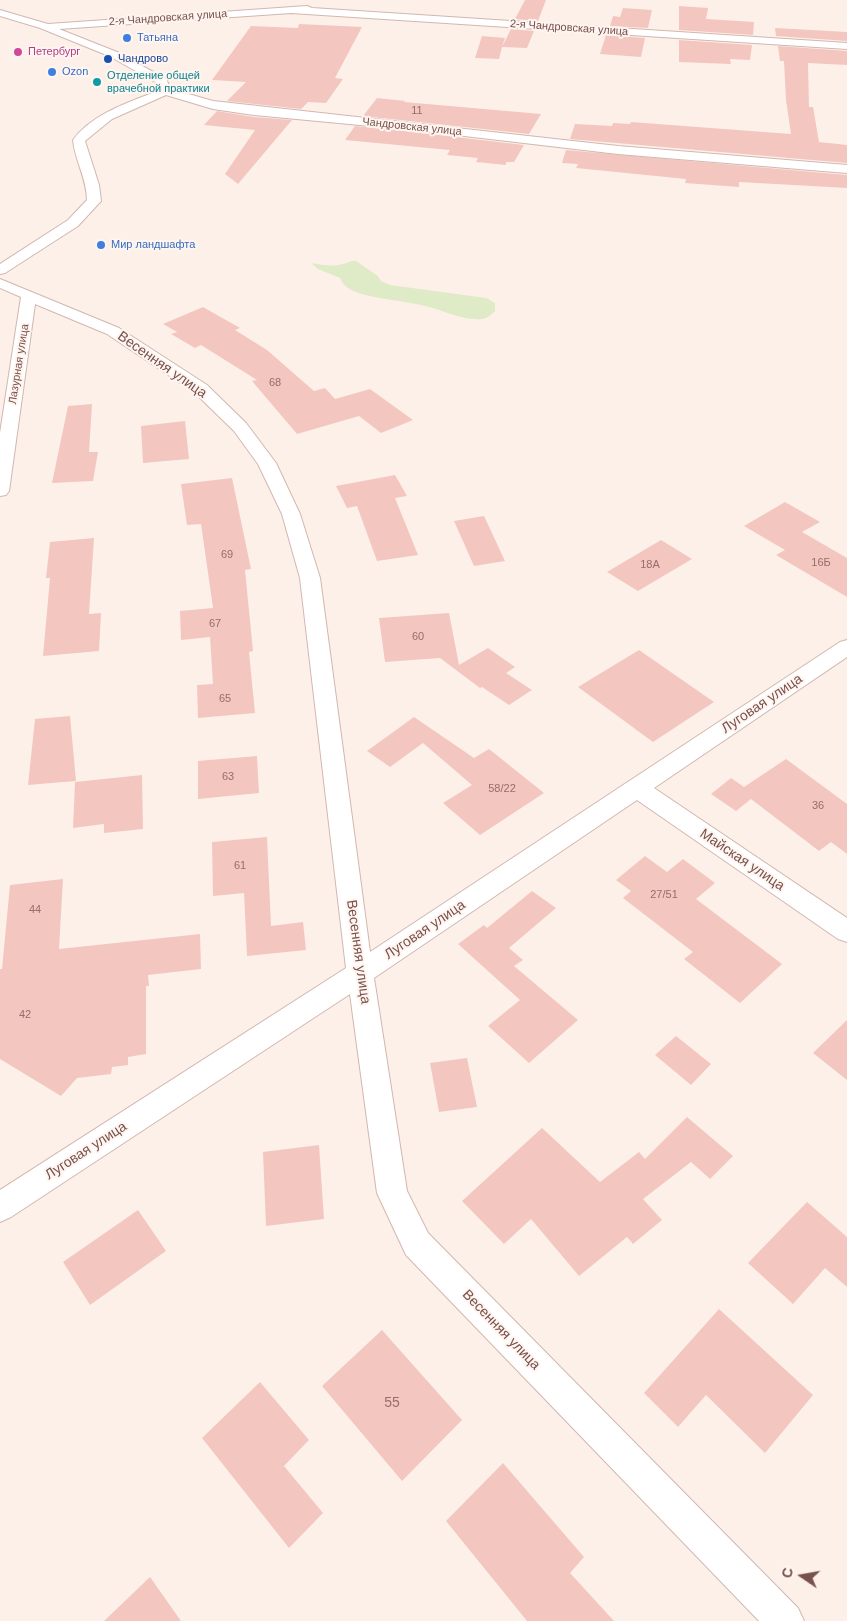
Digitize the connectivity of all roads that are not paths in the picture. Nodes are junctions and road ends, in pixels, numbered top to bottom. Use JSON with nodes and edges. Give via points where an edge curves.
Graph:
{"nodes":[{"id":1,"x":358,"y":4,"type":"dead end"},
{"id":2,"x":163,"y":8,"type":"dead end"},
{"id":3,"x":291,"y":10,"type":"junction"},
{"id":4,"x":0,"y":13,"type":"edge"},
{"id":5,"x":158,"y":19,"type":"junction"},
{"id":6,"x":44,"y":26,"type":"junction"},
{"id":7,"x":847,"y":46,"type":"edge"},
{"id":8,"x":166,"y":91,"type":"junction"},
{"id":9,"x":847,"y":169,"type":"edge"},
{"id":10,"x":0,"y":270,"type":"edge"},
{"id":11,"x":0,"y":283,"type":"edge"},
{"id":12,"x":29,"y":296,"type":"junction"},
{"id":13,"x":0,"y":491,"type":"edge"},
{"id":14,"x":847,"y":647,"type":"edge"},
{"id":15,"x":637,"y":788,"type":"junction"},
{"id":16,"x":847,"y":932,"type":"edge"},
{"id":17,"x":360,"y":974,"type":"junction"},
{"id":18,"x":0,"y":1207,"type":"edge"},
{"id":19,"x":785,"y":1621,"type":"edge"}],
"edges":[{"from":1,"to":3,"type":"street","name":"2-я Чандровская улица"},
{"from":2,"to":5,"type":"street"},
{"from":3,"to":5,"type":"street","name":"2-я Чандровская улица"},
{"from":3,"to":7,"type":"street","name":"2-я Чандровская улица"},
{"from":4,"to":6,"type":"street","name":"Чандровская улица"},
{"from":5,"to":6,"type":"street","name":"2-я Чандровская улица"},
{"from":6,"to":8,"type":"street","name":"Чандровская улица","via":[[113,54],[162,81]]},
{"from":8,"to":9,"type":"street","name":"Чандровская улица","via":[[213,105],[254,111],[623,150]]},
{"from":8,"to":10,"type":"street","via":[[97,123],[85,133],[79,140],[79,149],[94,191],[94,201],[73,223]]},
{"from":11,"to":12,"type":"street","name":"Весенняя улица"},
{"from":12,"to":13,"type":"street","name":"Лазурная улица"},
{"from":12,"to":17,"type":"street","name":"Весенняя улица","via":[[113,331],[201,389],[240,427],[267,463],[291,514],[310,578]]},
{"from":14,"to":15,"type":"street","name":"Луговая улица"},
{"from":15,"to":16,"type":"street","name":"Майская улица"},
{"from":15,"to":17,"type":"street","name":"Луговая улица"},
{"from":17,"to":18,"type":"street","name":"Луговая улица"},
{"from":17,"to":19,"type":"street","name":"Весенняя улица","via":[[392,1193],[417,1244]]}]}
